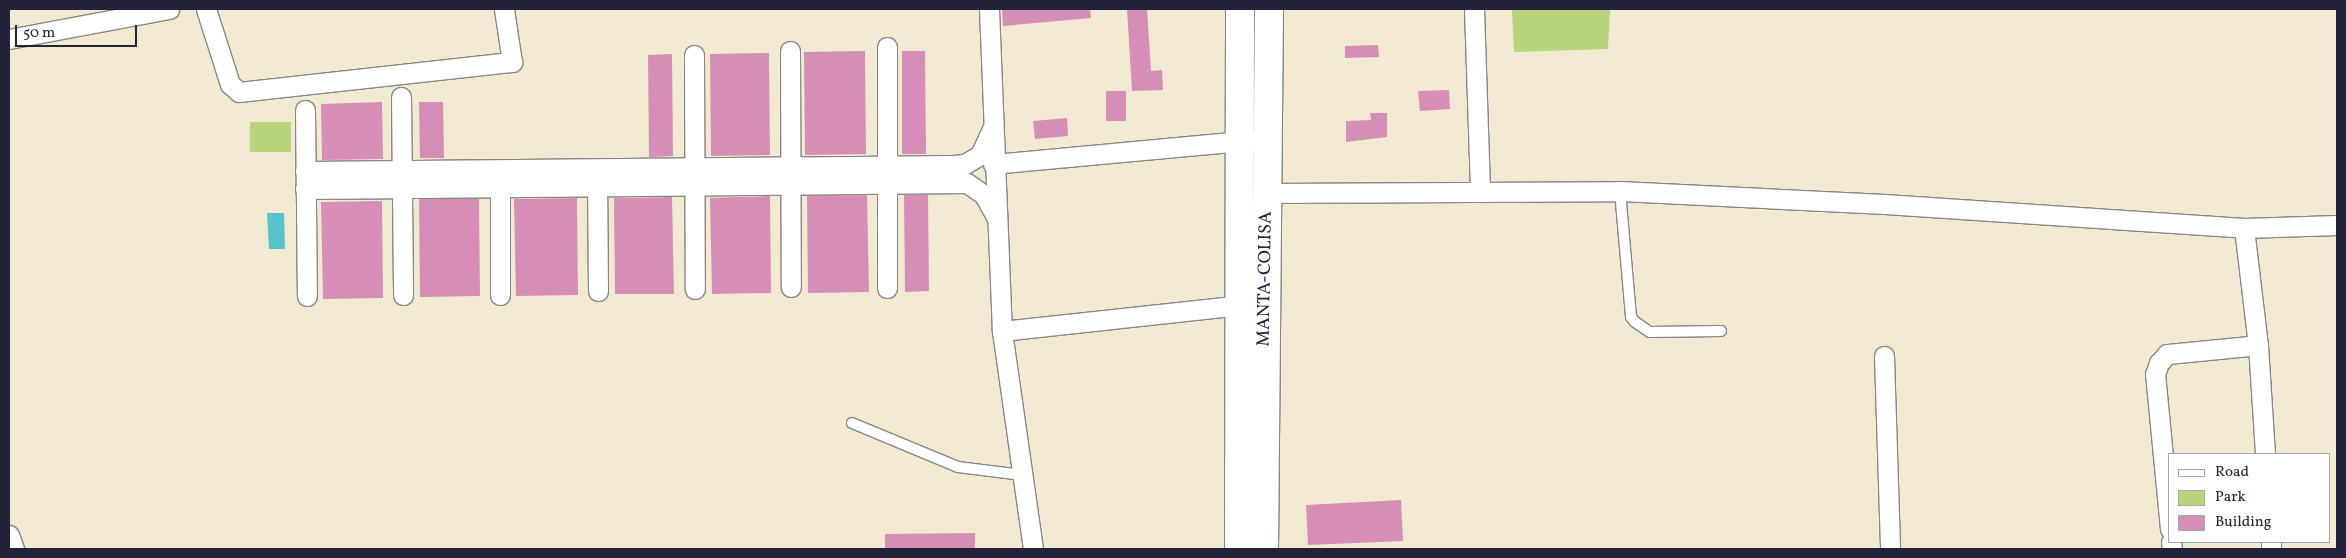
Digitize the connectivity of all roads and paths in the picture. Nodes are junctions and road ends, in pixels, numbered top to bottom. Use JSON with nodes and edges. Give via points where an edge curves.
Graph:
{"nodes":[{"id":1,"x":169,"y":9,"type":"edge"},
{"id":2,"x":206,"y":9,"type":"edge"},
{"id":3,"x":504,"y":9,"type":"edge"},
{"id":4,"x":988,"y":9,"type":"edge"},
{"id":5,"x":1240,"y":9,"type":"edge"},
{"id":6,"x":1269,"y":9,"type":"edge"},
{"id":7,"x":1474,"y":9,"type":"edge"},
{"id":8,"x":9,"y":39,"type":"edge"},
{"id":9,"x":887,"y":47,"type":"dead end"},
{"id":10,"x":790,"y":51,"type":"dead end"},
{"id":11,"x":694,"y":55,"type":"dead end"},
{"id":12,"x":401,"y":97,"type":"dead end"},
{"id":13,"x":305,"y":110,"type":"dead end"},
{"id":14,"x":992,"y":129,"type":"junction"},
{"id":15,"x":1267,"y":139,"type":"junction"},
{"id":16,"x":1239,"y":141,"type":"junction"},
{"id":17,"x":993,"y":164,"type":"junction"},
{"id":18,"x":887,"y":174,"type":"junction"},
{"id":19,"x":949,"y":174,"type":"junction"},
{"id":20,"x":791,"y":175,"type":"junction"},
{"id":21,"x":694,"y":176,"type":"junction"},
{"id":22,"x":597,"y":178,"type":"junction"},
{"id":23,"x":500,"y":179,"type":"junction"},
{"id":24,"x":305,"y":180,"type":"junction"},
{"id":25,"x":403,"y":180,"type":"junction"},
{"id":26,"x":1480,"y":191,"type":"junction"},
{"id":27,"x":1620,"y":191,"type":"junction"},
{"id":28,"x":1267,"y":193,"type":"junction"},
{"id":29,"x":996,"y":217,"type":"junction"},
{"id":30,"x":2337,"y":225,"type":"edge"},
{"id":31,"x":2244,"y":228,"type":"junction"},
{"id":32,"x":791,"y":287,"type":"dead end"},
{"id":33,"x":887,"y":288,"type":"dead end"},
{"id":34,"x":695,"y":289,"type":"dead end"},
{"id":35,"x":598,"y":292,"type":"dead end"},
{"id":36,"x":403,"y":295,"type":"dead end"},
{"id":37,"x":500,"y":295,"type":"dead end"},
{"id":38,"x":307,"y":296,"type":"dead end"},
{"id":39,"x":1266,"y":302,"type":"junction"},
{"id":40,"x":1238,"y":305,"type":"junction"},
{"id":41,"x":1002,"y":331,"type":"junction"},
{"id":42,"x":1721,"y":331,"type":"dead end"},
{"id":43,"x":2258,"y":345,"type":"junction"},
{"id":44,"x":1884,"y":356,"type":"dead end"},
{"id":45,"x":852,"y":423,"type":"dead end"},
{"id":46,"x":2265,"y":453,"type":"edge"},
{"id":47,"x":1023,"y":475,"type":"junction"},
{"id":48,"x":2168,"y":508,"type":"edge"},
{"id":49,"x":9,"y":535,"type":"edge"},
{"id":50,"x":14,"y":549,"type":"edge"},
{"id":51,"x":1033,"y":549,"type":"edge"},
{"id":52,"x":1239,"y":549,"type":"edge"},
{"id":53,"x":1264,"y":549,"type":"edge"},
{"id":54,"x":1890,"y":549,"type":"edge"}],
"edges":[{"from":1,"to":8,"type":"street"},
{"from":2,"to":3,"type":"street","via":[[230,84],[239,92],[512,62]]},
{"from":4,"to":14,"type":"street"},
{"from":5,"to":16,"type":"highway","name":"MANTA-COLISA"},
{"from":6,"to":15,"type":"highway","name":"MANTA-COLISA"},
{"from":7,"to":26,"type":"street"},
{"from":9,"to":18,"type":"street"},
{"from":10,"to":20,"type":"street"},
{"from":11,"to":21,"type":"street"},
{"from":12,"to":25,"type":"street"},
{"from":13,"to":24,"type":"street"},
{"from":14,"to":17,"type":"street"},
{"from":14,"to":19,"type":"street","via":[[980,155]]},
{"from":15,"to":16,"type":"street"},
{"from":15,"to":28,"type":"highway","name":"MANTA-COLISA"},
{"from":16,"to":17,"type":"street"},
{"from":16,"to":40,"type":"highway","name":"MANTA-COLISA"},
{"from":17,"to":29,"type":"street"},
{"from":18,"to":19,"type":"street"},
{"from":18,"to":20,"type":"street"},
{"from":18,"to":33,"type":"street"},
{"from":19,"to":29,"type":"street","via":[[974,186],[984,195]]},
{"from":20,"to":21,"type":"street"},
{"from":20,"to":32,"type":"street"},
{"from":21,"to":22,"type":"street"},
{"from":21,"to":34,"type":"street"},
{"from":22,"to":23,"type":"street"},
{"from":22,"to":35,"type":"street"},
{"from":23,"to":25,"type":"street"},
{"from":23,"to":37,"type":"street"},
{"from":24,"to":25,"type":"street"},
{"from":24,"to":38,"type":"street"},
{"from":25,"to":36,"type":"street"},
{"from":26,"to":27,"type":"street"},
{"from":26,"to":28,"type":"street"},
{"from":27,"to":31,"type":"street","via":[[1885,204]]},
{"from":27,"to":42,"type":"lane","via":[[1631,317],[1650,332]]},
{"from":28,"to":39,"type":"highway","name":"MANTA-COLISA"},
{"from":29,"to":41,"type":"street"},
{"from":30,"to":31,"type":"street"},
{"from":31,"to":43,"type":"street"},
{"from":39,"to":40,"type":"street"},
{"from":39,"to":53,"type":"highway","name":"MANTA-COLISA"},
{"from":40,"to":41,"type":"street"},
{"from":40,"to":52,"type":"highway","name":"MANTA-COLISA"},
{"from":41,"to":47,"type":"street"},
{"from":43,"to":46,"type":"street"},
{"from":43,"to":48,"type":"street","via":[[2168,354],[2159,363],[2155,374]]},
{"from":44,"to":54,"type":"street"},
{"from":45,"to":47,"type":"lane","via":[[958,467]]},
{"from":47,"to":51,"type":"street"},
{"from":49,"to":50,"type":"street"}]}
